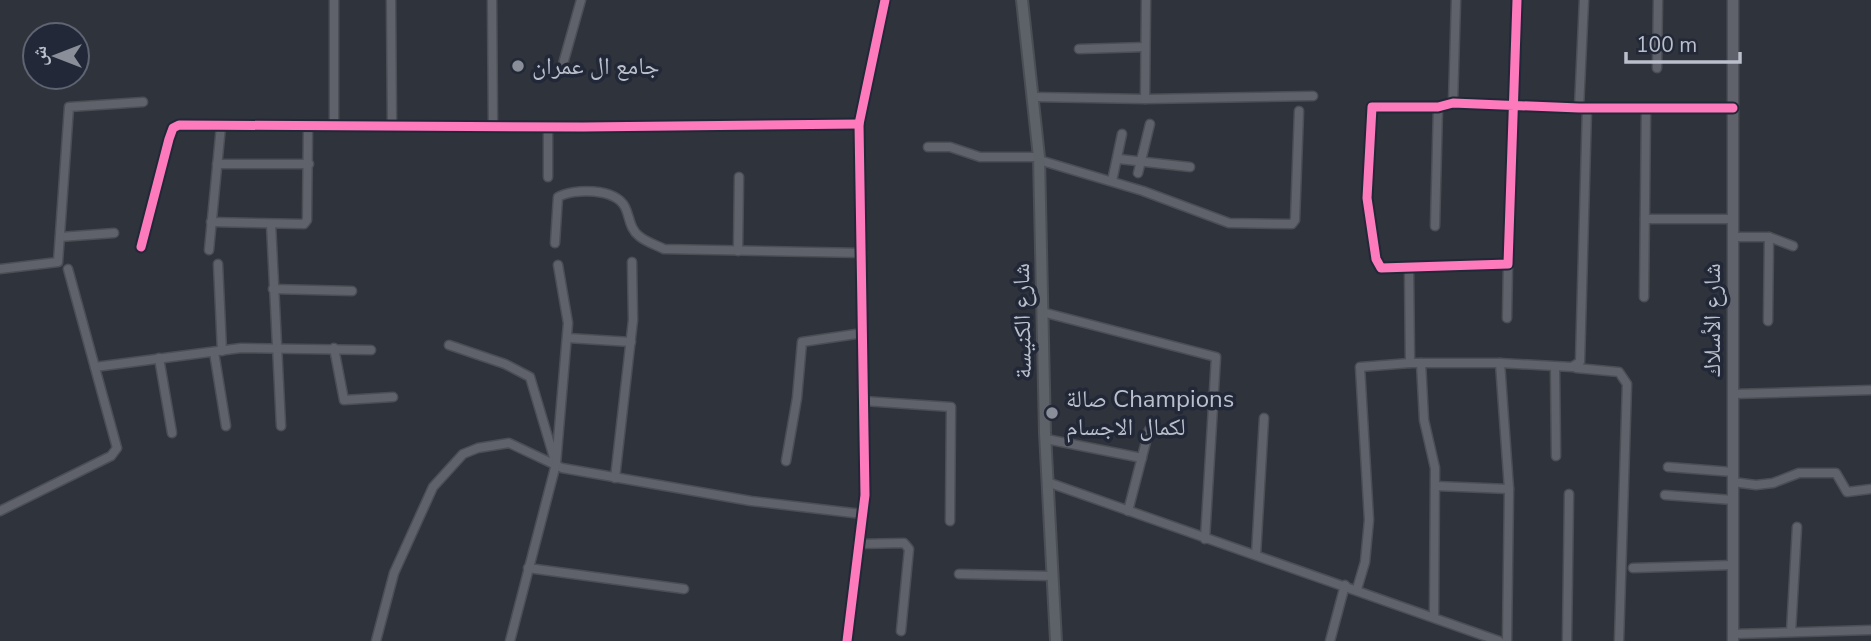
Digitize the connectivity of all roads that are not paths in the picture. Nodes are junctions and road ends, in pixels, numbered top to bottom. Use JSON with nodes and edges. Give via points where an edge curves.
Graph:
{"nodes":[{"id":1,"x":334,"y":0,"type":"edge"},
{"id":2,"x":391,"y":0,"type":"edge"},
{"id":3,"x":492,"y":0,"type":"edge"},
{"id":4,"x":581,"y":0,"type":"edge"},
{"id":5,"x":885,"y":0,"type":"edge"},
{"id":6,"x":1022,"y":0,"type":"edge"},
{"id":7,"x":1146,"y":0,"type":"edge"},
{"id":8,"x":1456,"y":0,"type":"edge"},
{"id":9,"x":1517,"y":0,"type":"edge"},
{"id":10,"x":1584,"y":0,"type":"edge"},
{"id":11,"x":1658,"y":0,"type":"edge"},
{"id":12,"x":1732,"y":0,"type":"edge"},
{"id":13,"x":1145,"y":47,"type":"junction"},
{"id":14,"x":1079,"y":49,"type":"dead end"},
{"id":15,"x":1657,"y":68,"type":"dead end"},
{"id":16,"x":561,"y":71,"type":"dead end"},
{"id":17,"x":1313,"y":96,"type":"dead end"},
{"id":18,"x":1034,"y":97,"type":"junction"},
{"id":19,"x":1145,"y":99,"type":"junction"},
{"id":20,"x":143,"y":102,"type":"dead end"},
{"id":21,"x":1452,"y":103,"type":"junction"},
{"id":22,"x":1513,"y":104,"type":"junction"},
{"id":23,"x":1438,"y":107,"type":"junction"},
{"id":24,"x":1583,"y":108,"type":"junction"},
{"id":25,"x":1646,"y":108,"type":"junction"},
{"id":26,"x":1733,"y":108,"type":"junction"},
{"id":27,"x":1299,"y":111,"type":"dead end"},
{"id":28,"x":859,"y":124,"type":"junction"},
{"id":29,"x":1150,"y":124,"type":"dead end"},
{"id":30,"x":221,"y":126,"type":"junction"},
{"id":31,"x":309,"y":126,"type":"junction"},
{"id":32,"x":334,"y":126,"type":"junction"},
{"id":33,"x":392,"y":126,"type":"junction"},
{"id":34,"x":493,"y":127,"type":"junction"},
{"id":35,"x":548,"y":127,"type":"junction"},
{"id":36,"x":1122,"y":134,"type":"dead end"},
{"id":37,"x":928,"y":147,"type":"dead end"},
{"id":38,"x":1039,"y":158,"type":"junction"},
{"id":39,"x":1119,"y":159,"type":"junction"},
{"id":40,"x":1141,"y":162,"type":"junction"},
{"id":41,"x":217,"y":164,"type":"junction"},
{"id":42,"x":309,"y":164,"type":"junction"},
{"id":43,"x":1190,"y":167,"type":"dead end"},
{"id":44,"x":1138,"y":173,"type":"dead end"},
{"id":45,"x":548,"y":177,"type":"dead end"},
{"id":46,"x":739,"y":177,"type":"dead end"},
{"id":47,"x":1112,"y":181,"type":"junction"},
{"id":48,"x":1645,"y":219,"type":"junction"},
{"id":49,"x":1733,"y":219,"type":"junction"},
{"id":50,"x":211,"y":222,"type":"junction"},
{"id":51,"x":271,"y":224,"type":"junction"},
{"id":52,"x":1435,"y":226,"type":"dead end"},
{"id":53,"x":114,"y":233,"type":"dead end"},
{"id":54,"x":60,"y":237,"type":"junction"},
{"id":55,"x":1733,"y":237,"type":"junction"},
{"id":56,"x":1769,"y":237,"type":"junction"},
{"id":57,"x":555,"y":243,"type":"dead end"},
{"id":58,"x":1793,"y":246,"type":"dead end"},
{"id":59,"x":141,"y":247,"type":"dead end"},
{"id":60,"x":209,"y":250,"type":"dead end"},
{"id":61,"x":738,"y":251,"type":"junction"},
{"id":62,"x":862,"y":253,"type":"junction"},
{"id":63,"x":632,"y":262,"type":"dead end"},
{"id":64,"x":218,"y":264,"type":"dead end"},
{"id":65,"x":1508,"y":264,"type":"junction"},
{"id":66,"x":558,"y":265,"type":"dead end"},
{"id":67,"x":0,"y":269,"type":"edge"},
{"id":68,"x":68,"y":269,"type":"dead end"},
{"id":69,"x":1409,"y":269,"type":"junction"},
{"id":70,"x":273,"y":289,"type":"junction"},
{"id":71,"x":352,"y":291,"type":"dead end"},
{"id":72,"x":1644,"y":297,"type":"dead end"},
{"id":73,"x":1042,"y":313,"type":"junction"},
{"id":74,"x":1507,"y":318,"type":"dead end"},
{"id":75,"x":1768,"y":321,"type":"dead end"},
{"id":76,"x":863,"y":333,"type":"junction"},
{"id":77,"x":568,"y":338,"type":"junction"},
{"id":78,"x":631,"y":342,"type":"junction"},
{"id":79,"x":449,"y":345,"type":"dead end"},
{"id":80,"x":275,"y":347,"type":"junction"},
{"id":81,"x":334,"y":348,"type":"junction"},
{"id":82,"x":371,"y":350,"type":"dead end"},
{"id":83,"x":218,"y":351,"type":"junction"},
{"id":84,"x":159,"y":358,"type":"junction"},
{"id":85,"x":1410,"y":363,"type":"junction"},
{"id":86,"x":1421,"y":363,"type":"junction"},
{"id":87,"x":1500,"y":363,"type":"junction"},
{"id":88,"x":96,"y":367,"type":"junction"},
{"id":89,"x":1555,"y":367,"type":"junction"},
{"id":90,"x":1572,"y":367,"type":"junction"},
{"id":91,"x":1871,"y":390,"type":"edge"},
{"id":92,"x":1733,"y":394,"type":"junction"},
{"id":93,"x":393,"y":397,"type":"dead end"},
{"id":94,"x":864,"y":401,"type":"junction"},
{"id":95,"x":1264,"y":418,"type":"dead end"},
{"id":96,"x":281,"y":425,"type":"dead end"},
{"id":97,"x":226,"y":426,"type":"dead end"},
{"id":98,"x":1149,"y":430,"type":"dead end"},
{"id":99,"x":172,"y":433,"type":"dead end"},
{"id":100,"x":1046,"y":439,"type":"junction"},
{"id":101,"x":1556,"y":456,"type":"dead end"},
{"id":102,"x":1142,"y":458,"type":"junction"},
{"id":103,"x":786,"y":461,"type":"dead end"},
{"id":104,"x":555,"y":465,"type":"junction"},
{"id":105,"x":1668,"y":467,"type":"dead end"},
{"id":106,"x":1733,"y":477,"type":"junction"},
{"id":107,"x":615,"y":478,"type":"junction"},
{"id":108,"x":1047,"y":482,"type":"junction"},
{"id":109,"x":1436,"y":486,"type":"junction"},
{"id":110,"x":1509,"y":489,"type":"junction"},
{"id":111,"x":1871,"y":489,"type":"edge"},
{"id":112,"x":1569,"y":494,"type":"dead end"},
{"id":113,"x":1665,"y":495,"type":"dead end"},
{"id":114,"x":1733,"y":500,"type":"junction"},
{"id":115,"x":0,"y":511,"type":"edge"},
{"id":116,"x":1129,"y":511,"type":"junction"},
{"id":117,"x":862,"y":514,"type":"junction"},
{"id":118,"x":950,"y":521,"type":"dead end"},
{"id":119,"x":1797,"y":527,"type":"dead end"},
{"id":120,"x":1205,"y":539,"type":"junction"},
{"id":121,"x":858,"y":544,"type":"junction"},
{"id":122,"x":1256,"y":555,"type":"junction"},
{"id":123,"x":1733,"y":565,"type":"junction"},
{"id":124,"x":528,"y":568,"type":"junction"},
{"id":125,"x":1633,"y":568,"type":"dead end"},
{"id":126,"x":959,"y":574,"type":"dead end"},
{"id":127,"x":1052,"y":576,"type":"junction"},
{"id":128,"x":1345,"y":585,"type":"junction"},
{"id":129,"x":684,"y":589,"type":"dead end"},
{"id":130,"x":1357,"y":589,"type":"junction"},
{"id":131,"x":1434,"y":617,"type":"junction"},
{"id":132,"x":1871,"y":630,"type":"edge"},
{"id":133,"x":901,"y":631,"type":"dead end"},
{"id":134,"x":1791,"y":632,"type":"junction"},
{"id":135,"x":1810,"y":636,"type":"edge"},
{"id":136,"x":1733,"y":637,"type":"edge"},
{"id":137,"x":1484,"y":638,"type":"edge"},
{"id":138,"x":376,"y":641,"type":"edge"},
{"id":139,"x":510,"y":641,"type":"edge"},
{"id":140,"x":846,"y":641,"type":"edge"},
{"id":141,"x":1056,"y":641,"type":"edge"},
{"id":142,"x":1331,"y":641,"type":"edge"},
{"id":143,"x":1499,"y":641,"type":"edge"},
{"id":144,"x":1507,"y":641,"type":"edge"},
{"id":145,"x":1567,"y":641,"type":"edge"},
{"id":146,"x":1619,"y":641,"type":"edge"}],
"edges":[{"from":1,"to":32,"type":"street"},
{"from":2,"to":33,"type":"street"},
{"from":3,"to":34,"type":"street"},
{"from":4,"to":16,"type":"street"},
{"from":5,"to":28,"type":"street"},
{"from":6,"to":18,"type":"main road","name":"شارع الكنيسة"},
{"from":7,"to":13,"type":"street"},
{"from":8,"to":21,"type":"street"},
{"from":9,"to":22,"type":"street"},
{"from":10,"to":24,"type":"street"},
{"from":11,"to":15,"type":"street"},
{"from":12,"to":26,"type":"street","name":"شارع الأسلاك"},
{"from":13,"to":14,"type":"street"},
{"from":13,"to":19,"type":"street"},
{"from":17,"to":19,"type":"street"},
{"from":18,"to":19,"type":"street"},
{"from":18,"to":38,"type":"main road","name":"شارع الكنيسة"},
{"from":20,"to":54,"type":"street","via":[[69,107]]},
{"from":21,"to":22,"type":"street"},
{"from":21,"to":23,"type":"street"},
{"from":22,"to":24,"type":"street"},
{"from":22,"to":65,"type":"street"},
{"from":23,"to":52,"type":"street"},
{"from":23,"to":69,"type":"street","via":[[1376,106],[1370,116],[1367,198],[1376,259],[1381,268]]},
{"from":24,"to":25,"type":"street"},
{"from":24,"to":90,"type":"street","via":[[1580,362]]},
{"from":25,"to":26,"type":"street"},
{"from":25,"to":48,"type":"street"},
{"from":26,"to":49,"type":"street","name":"شارع الأسلاك"},
{"from":27,"to":47,"type":"street","via":[[1292,224],[1229,223]]},
{"from":28,"to":35,"type":"street"},
{"from":28,"to":62,"type":"street"},
{"from":29,"to":40,"type":"street"},
{"from":30,"to":31,"type":"street"},
{"from":30,"to":41,"type":"street"},
{"from":30,"to":59,"type":"street","via":[[173,128]]},
{"from":31,"to":32,"type":"street"},
{"from":31,"to":42,"type":"street"},
{"from":32,"to":33,"type":"street"},
{"from":33,"to":34,"type":"street"},
{"from":34,"to":35,"type":"street"},
{"from":35,"to":45,"type":"street"},
{"from":36,"to":39,"type":"street"},
{"from":37,"to":38,"type":"street","via":[[950,147],[974,156]]},
{"from":38,"to":47,"type":"street"},
{"from":38,"to":73,"type":"main road","name":"شارع الكنيسة"},
{"from":39,"to":40,"type":"street"},
{"from":39,"to":47,"type":"street"},
{"from":40,"to":43,"type":"street"},
{"from":40,"to":44,"type":"street"},
{"from":41,"to":42,"type":"street"},
{"from":41,"to":50,"type":"street"},
{"from":42,"to":51,"type":"street","via":[[307,220],[304,224]]},
{"from":46,"to":61,"type":"street"},
{"from":48,"to":49,"type":"street"},
{"from":48,"to":72,"type":"street"},
{"from":49,"to":55,"type":"street","name":"شارع الأسلاك"},
{"from":50,"to":51,"type":"street"},
{"from":50,"to":60,"type":"street"},
{"from":51,"to":70,"type":"street"},
{"from":53,"to":54,"type":"street"},
{"from":54,"to":67,"type":"street","via":[[58,262]]},
{"from":55,"to":56,"type":"street"},
{"from":55,"to":92,"type":"street","name":"شارع الأسلاك"},
{"from":56,"to":58,"type":"street"},
{"from":56,"to":75,"type":"street"},
{"from":57,"to":61,"type":"street","via":[[558,197],[598,192],[624,205],[639,237],[664,249]]},
{"from":61,"to":62,"type":"street"},
{"from":62,"to":76,"type":"street"},
{"from":63,"to":78,"type":"street"},
{"from":64,"to":83,"type":"street"},
{"from":65,"to":69,"type":"street"},
{"from":65,"to":74,"type":"street"},
{"from":66,"to":77,"type":"street"},
{"from":68,"to":88,"type":"street"},
{"from":69,"to":85,"type":"street"},
{"from":70,"to":71,"type":"street"},
{"from":70,"to":80,"type":"street"},
{"from":73,"to":100,"type":"main road","name":"شارع الكنيسة"},
{"from":73,"to":120,"type":"street","via":[[1216,357]]},
{"from":76,"to":94,"type":"street"},
{"from":76,"to":103,"type":"street","via":[[802,342]]},
{"from":77,"to":78,"type":"street"},
{"from":77,"to":104,"type":"street"},
{"from":78,"to":107,"type":"street"},
{"from":79,"to":104,"type":"street","via":[[530,377]]},
{"from":80,"to":81,"type":"street"},
{"from":80,"to":83,"type":"street"},
{"from":80,"to":96,"type":"street"},
{"from":81,"to":82,"type":"street"},
{"from":81,"to":93,"type":"street","via":[[344,400]]},
{"from":83,"to":84,"type":"street"},
{"from":83,"to":97,"type":"street"},
{"from":84,"to":88,"type":"street"},
{"from":84,"to":99,"type":"street"},
{"from":85,"to":86,"type":"street"},
{"from":85,"to":130,"type":"street","via":[[1360,367],[1369,520]]},
{"from":86,"to":87,"type":"street"},
{"from":86,"to":109,"type":"street","via":[[1424,420]]},
{"from":87,"to":89,"type":"street"},
{"from":87,"to":110,"type":"street"},
{"from":88,"to":115,"type":"street","via":[[117,448],[111,456]]},
{"from":89,"to":90,"type":"street"},
{"from":89,"to":101,"type":"street"},
{"from":90,"to":146,"type":"street","via":[[1619,372],[1627,384]]},
{"from":91,"to":92,"type":"street"},
{"from":92,"to":106,"type":"street","name":"شارع الأسلاك"},
{"from":94,"to":117,"type":"street"},
{"from":94,"to":118,"type":"street","via":[[951,407]]},
{"from":95,"to":122,"type":"street"},
{"from":98,"to":102,"type":"street"},
{"from":100,"to":102,"type":"street"},
{"from":100,"to":108,"type":"main road","name":"شارع الكنيسة"},
{"from":102,"to":116,"type":"street"},
{"from":104,"to":107,"type":"street"},
{"from":104,"to":124,"type":"street"},
{"from":104,"to":138,"type":"street","via":[[509,443],[463,454],[433,487],[416,523],[394,573]]},
{"from":105,"to":106,"type":"street"},
{"from":106,"to":111,"type":"street","via":[[1756,485],[1798,473],[1836,473],[1847,492]]},
{"from":106,"to":114,"type":"street","name":"شارع الأسلاك"},
{"from":107,"to":117,"type":"street"},
{"from":108,"to":116,"type":"street"},
{"from":108,"to":127,"type":"main road","name":"شارع الكنيسة"},
{"from":109,"to":110,"type":"street"},
{"from":109,"to":131,"type":"street"},
{"from":110,"to":144,"type":"street"},
{"from":112,"to":145,"type":"street"},
{"from":113,"to":114,"type":"street"},
{"from":114,"to":123,"type":"street","name":"شارع الأسلاك"},
{"from":116,"to":120,"type":"street"},
{"from":117,"to":121,"type":"street"},
{"from":119,"to":134,"type":"street"},
{"from":120,"to":122,"type":"street"},
{"from":121,"to":133,"type":"street","via":[[904,543],[909,549]]},
{"from":121,"to":140,"type":"street"},
{"from":122,"to":128,"type":"street"},
{"from":123,"to":125,"type":"street"},
{"from":123,"to":136,"type":"street","name":"شارع الأسلاك"},
{"from":124,"to":129,"type":"street"},
{"from":124,"to":139,"type":"street"},
{"from":126,"to":127,"type":"street"},
{"from":127,"to":141,"type":"main road","name":"شارع الكنيسة"},
{"from":128,"to":130,"type":"street"},
{"from":128,"to":142,"type":"street"},
{"from":130,"to":131,"type":"street"},
{"from":131,"to":137,"type":"street"},
{"from":132,"to":135,"type":"street"},
{"from":134,"to":135,"type":"street"},
{"from":134,"to":136,"type":"street"},
{"from":137,"to":143,"type":"street"}]}
